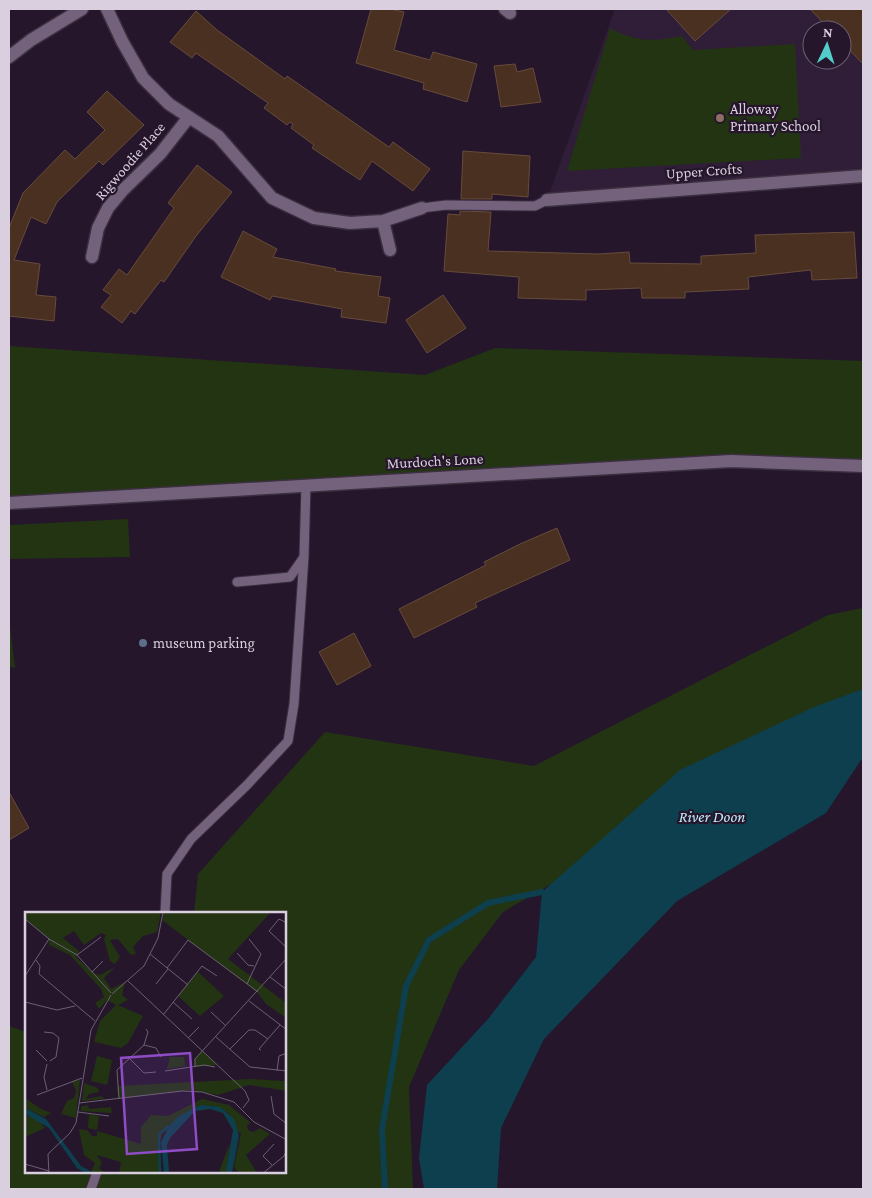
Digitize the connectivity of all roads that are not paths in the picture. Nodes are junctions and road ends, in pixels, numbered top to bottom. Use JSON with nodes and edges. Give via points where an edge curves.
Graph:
{"nodes":[{"id":1,"x":82,"y":9,"type":"edge"},
{"id":2,"x":108,"y":9,"type":"edge"},
{"id":3,"x":9,"y":57,"type":"edge"},
{"id":4,"x":189,"y":117,"type":"junction"},
{"id":5,"x":863,"y":176,"type":"edge"},
{"id":6,"x":547,"y":200,"type":"joint"},
{"id":7,"x":422,"y":208,"type":"joint"},
{"id":8,"x":383,"y":221,"type":"junction"},
{"id":9,"x":390,"y":250,"type":"dead end"},
{"id":10,"x":92,"y":257,"type":"dead end"},
{"id":11,"x":863,"y":466,"type":"edge"},
{"id":12,"x":306,"y":485,"type":"junction"},
{"id":13,"x":9,"y":503,"type":"edge"},
{"id":14,"x":304,"y":557,"type":"junction"},
{"id":15,"x":238,"y":582,"type":"dead end"},
{"id":16,"x":165,"y":912,"type":"edge"},
{"id":17,"x":97,"y":1173,"type":"edge"},
{"id":18,"x":91,"y":1189,"type":"edge"}],
"edges":[{"from":1,"to":3,"type":"street"},
{"from":2,"to":4,"type":"street","name":"Rigwoodie Place","via":[[143,78],[169,104]]},
{"from":4,"to":8,"type":"street","name":"Rigwoodie Place","via":[[218,136],[272,198],[314,218],[350,223]]},
{"from":4,"to":10,"type":"street","name":"Rigwoodie Place","via":[[160,154],[108,208],[98,228]]},
{"from":5,"to":6,"type":"street","name":"Upper Crofts"},
{"from":6,"to":7,"type":"lane","via":[[535,206],[446,205]]},
{"from":7,"to":8,"type":"street","name":"Rigwoodie Place"},
{"from":8,"to":9,"type":"street"},
{"from":11,"to":12,"type":"street","name":"Murdoch's Lone","via":[[731,461]]},
{"from":12,"to":13,"type":"street","name":"Murdoch's Lone"},
{"from":12,"to":14,"type":"lane"},
{"from":14,"to":15,"type":"lane","via":[[290,577]]},
{"from":14,"to":16,"type":"lane","via":[[294,704],[288,741],[192,838],[167,874]]},
{"from":17,"to":18,"type":"lane"}]}
